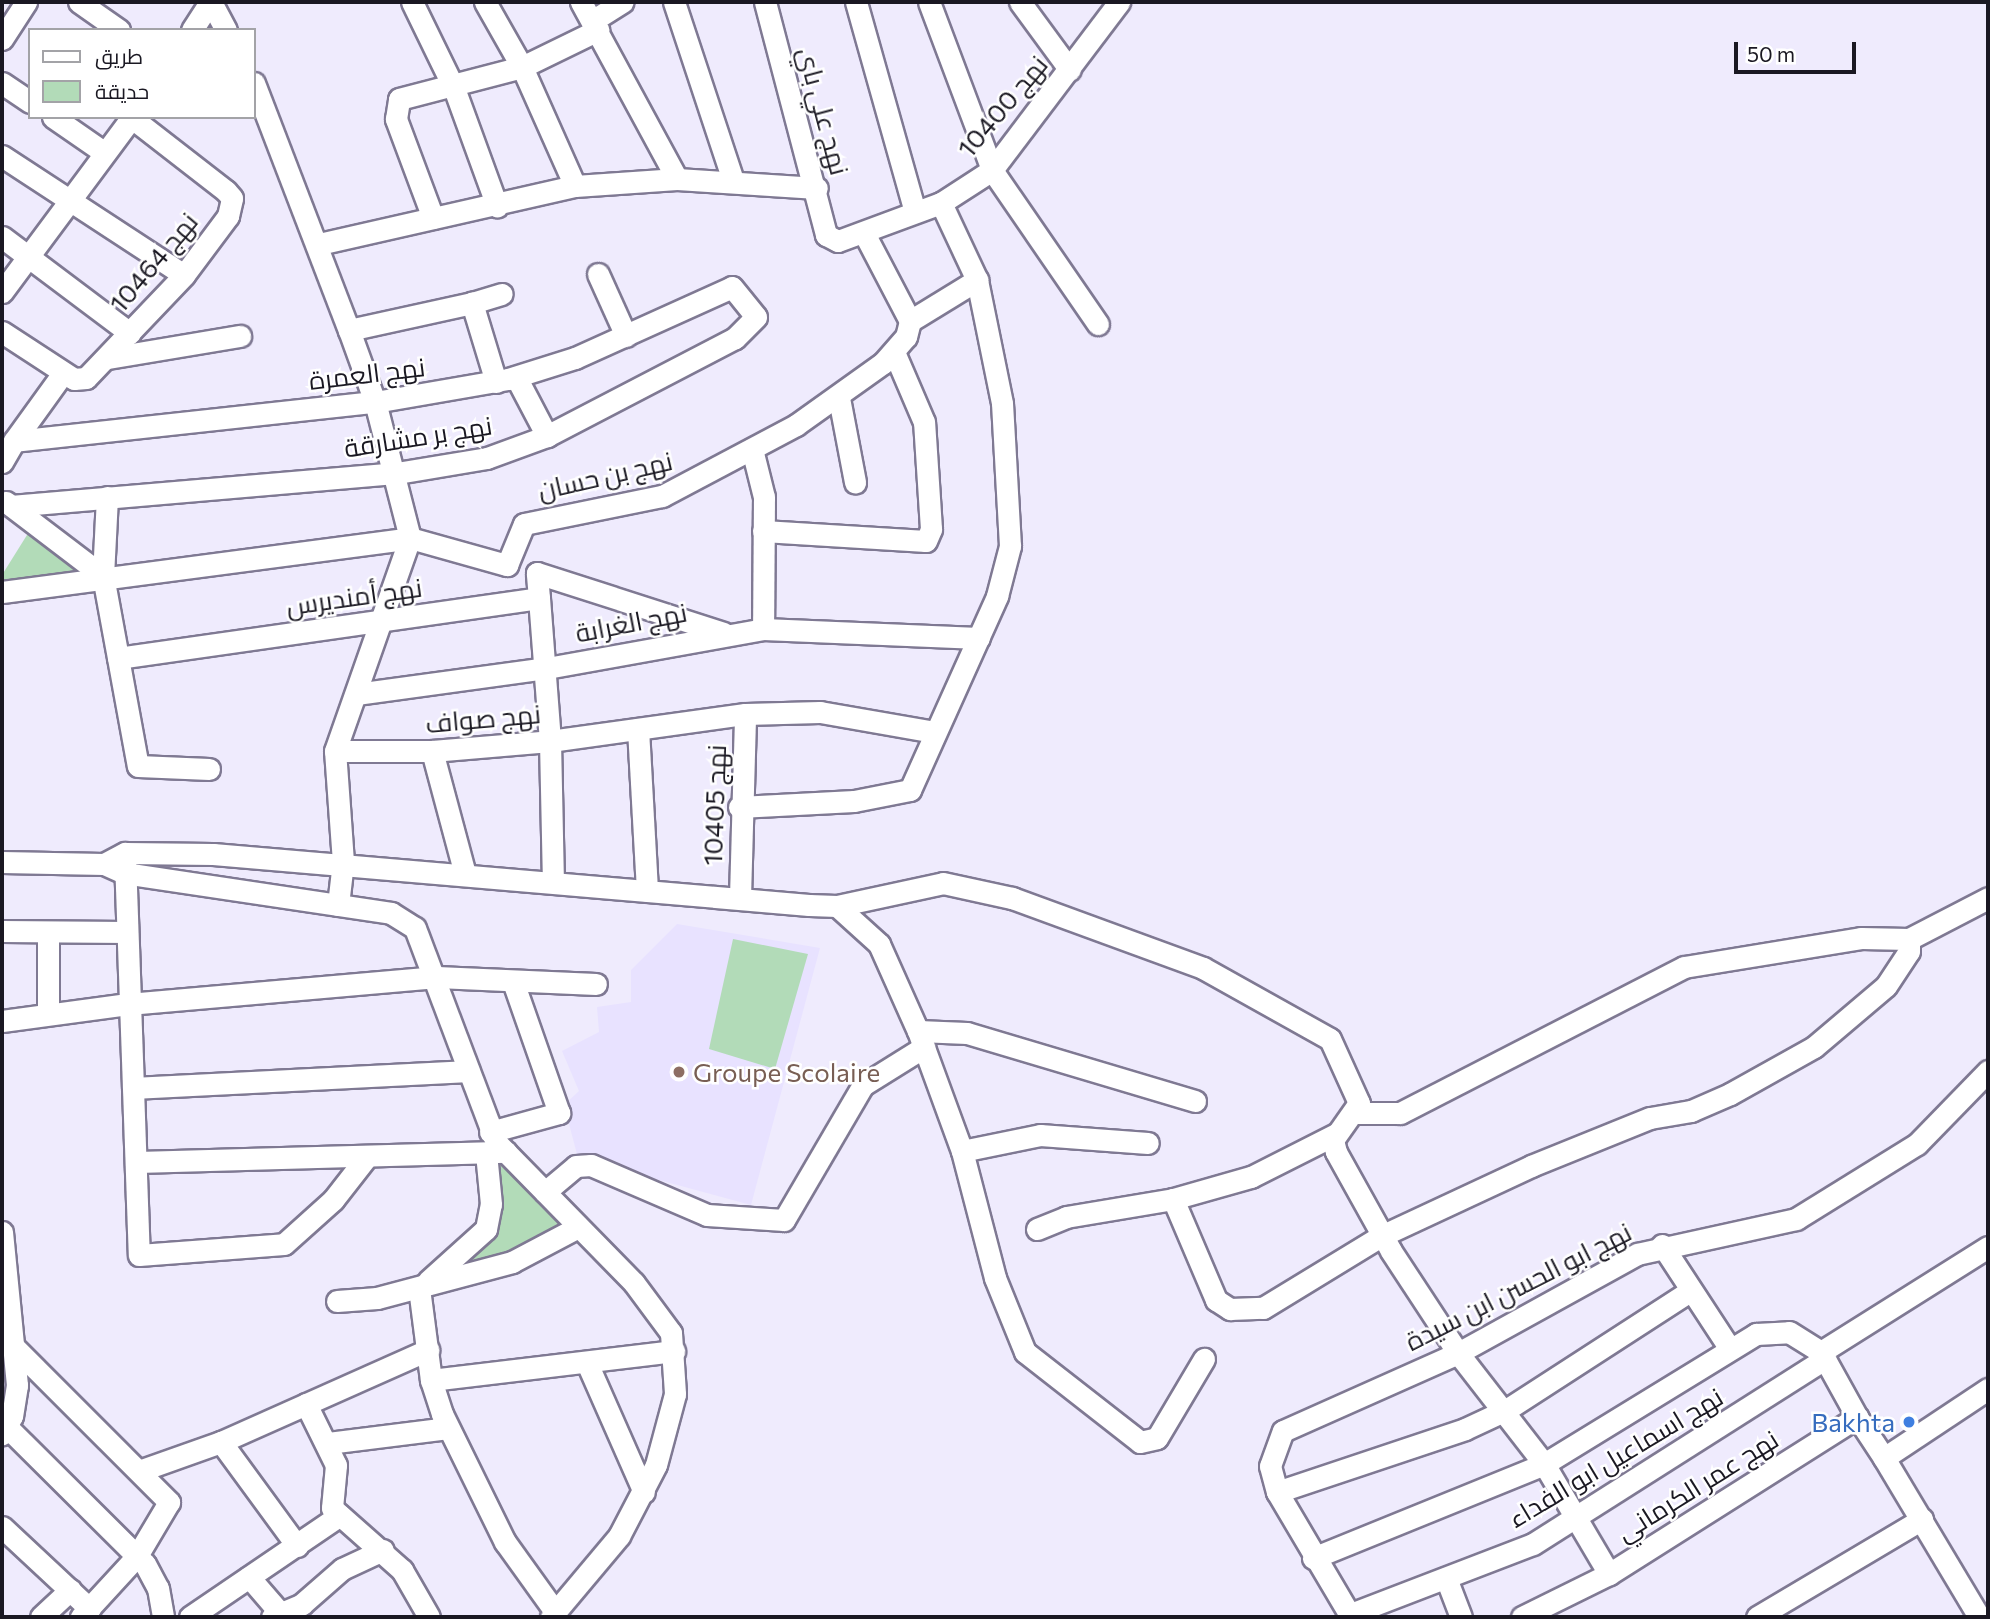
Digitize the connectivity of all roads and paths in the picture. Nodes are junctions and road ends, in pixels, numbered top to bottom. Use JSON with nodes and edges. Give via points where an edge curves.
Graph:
{"nodes":[{"id":1,"x":26,"y":2,"type":"edge"},
{"id":2,"x":79,"y":2,"type":"edge"},
{"id":3,"x":210,"y":2,"type":"edge"},
{"id":4,"x":412,"y":2,"type":"edge"},
{"id":5,"x":485,"y":2,"type":"edge"},
{"id":6,"x":581,"y":2,"type":"edge"},
{"id":7,"x":622,"y":2,"type":"edge"},
{"id":8,"x":674,"y":2,"type":"edge"},
{"id":9,"x":765,"y":2,"type":"edge"},
{"id":10,"x":856,"y":2,"type":"edge"},
{"id":11,"x":929,"y":2,"type":"edge"},
{"id":12,"x":1020,"y":2,"type":"edge"},
{"id":13,"x":1119,"y":2,"type":"edge"},
{"id":14,"x":595,"y":25,"type":"junction"},
{"id":15,"x":116,"y":28,"type":"edge"},
{"id":16,"x":193,"y":28,"type":"edge"},
{"id":17,"x":225,"y":28,"type":"edge"},
{"id":18,"x":2,"y":39,"type":"edge"},
{"id":19,"x":522,"y":67,"type":"junction"},
{"id":20,"x":1070,"y":70,"type":"junction"},
{"id":21,"x":2,"y":83,"type":"edge"},
{"id":22,"x":256,"y":88,"type":"edge"},
{"id":23,"x":454,"y":88,"type":"junction"},
{"id":24,"x":28,"y":101,"type":"edge"},
{"id":25,"x":56,"y":119,"type":"edge"},
{"id":26,"x":130,"y":119,"type":"edge"},
{"id":27,"x":134,"y":119,"type":"edge"},
{"id":28,"x":105,"y":153,"type":"junction"},
{"id":29,"x":2,"y":156,"type":"edge"},
{"id":30,"x":992,"y":170,"type":"junction"},
{"id":31,"x":677,"y":179,"type":"junction"},
{"id":32,"x":733,"y":180,"type":"junction"},
{"id":33,"x":575,"y":186,"type":"junction"},
{"id":34,"x":817,"y":188,"type":"junction"},
{"id":35,"x":69,"y":201,"type":"junction"},
{"id":36,"x":941,"y":203,"type":"junction"},
{"id":37,"x":497,"y":206,"type":"junction"},
{"id":38,"x":915,"y":212,"type":"junction"},
{"id":39,"x":433,"y":218,"type":"junction"},
{"id":40,"x":826,"y":235,"type":"joint"},
{"id":41,"x":865,"y":235,"type":"junction"},
{"id":42,"x":2,"y":237,"type":"edge"},
{"id":43,"x":319,"y":244,"type":"junction"},
{"id":44,"x":27,"y":256,"type":"junction"},
{"id":45,"x":598,"y":274,"type":"dead end"},
{"id":46,"x":184,"y":275,"type":"junction"},
{"id":47,"x":977,"y":280,"type":"junction"},
{"id":48,"x":732,"y":287,"type":"joint"},
{"id":49,"x":2,"y":292,"type":"edge"},
{"id":50,"x":502,"y":294,"type":"dead end"},
{"id":51,"x":472,"y":303,"type":"junction"},
{"id":52,"x":910,"y":321,"type":"junction"},
{"id":53,"x":1098,"y":324,"type":"dead end"},
{"id":54,"x":349,"y":330,"type":"junction"},
{"id":55,"x":2,"y":332,"type":"edge"},
{"id":56,"x":130,"y":333,"type":"junction"},
{"id":57,"x":240,"y":336,"type":"dead end"},
{"id":58,"x":626,"y":337,"type":"junction"},
{"id":59,"x":894,"y":352,"type":"junction"},
{"id":60,"x":108,"y":358,"type":"junction"},
{"id":61,"x":63,"y":373,"type":"junction"},
{"id":62,"x":506,"y":380,"type":"junction"},
{"id":63,"x":839,"y":398,"type":"junction"},
{"id":64,"x":375,"y":402,"type":"junction"},
{"id":65,"x":547,"y":436,"type":"junction"},
{"id":66,"x":14,"y":442,"type":"junction"},
{"id":67,"x":752,"y":450,"type":"junction"},
{"id":68,"x":2,"y":462,"type":"edge"},
{"id":69,"x":396,"y":473,"type":"junction"},
{"id":70,"x":855,"y":482,"type":"dead end"},
{"id":71,"x":107,"y":497,"type":"junction"},
{"id":72,"x":7,"y":503,"type":"edge"},
{"id":73,"x":763,"y":531,"type":"junction"},
{"id":74,"x":410,"y":538,"type":"junction"},
{"id":75,"x":507,"y":565,"type":"junction"},
{"id":76,"x":537,"y":573,"type":"junction"},
{"id":77,"x":103,"y":576,"type":"junction"},
{"id":78,"x":2,"y":592,"type":"edge"},
{"id":79,"x":539,"y":598,"type":"junction"},
{"id":80,"x":380,"y":620,"type":"junction"},
{"id":81,"x":764,"y":629,"type":"junction"},
{"id":82,"x":724,"y":633,"type":"junction"},
{"id":83,"x":979,"y":638,"type":"junction"},
{"id":84,"x":118,"y":659,"type":"junction"},
{"id":85,"x":547,"y":668,"type":"junction"},
{"id":86,"x":356,"y":694,"type":"junction"},
{"id":87,"x":745,"y":714,"type":"junction"},
{"id":88,"x":638,"y":729,"type":"junction"},
{"id":89,"x":935,"y":732,"type":"junction"},
{"id":90,"x":551,"y":741,"type":"junction"},
{"id":91,"x":335,"y":751,"type":"junction"},
{"id":92,"x":432,"y":751,"type":"junction"},
{"id":93,"x":209,"y":769,"type":"dead end"},
{"id":94,"x":739,"y":807,"type":"junction"},
{"id":95,"x":2,"y":862,"type":"edge"},
{"id":96,"x":343,"y":862,"type":"junction"},
{"id":97,"x":125,"y":863,"type":"junction"},
{"id":98,"x":465,"y":874,"type":"junction"},
{"id":99,"x":553,"y":882,"type":"junction"},
{"id":100,"x":647,"y":891,"type":"junction"},
{"id":101,"x":740,"y":897,"type":"junction"},
{"id":102,"x":1988,"y":898,"type":"edge"},
{"id":103,"x":338,"y":905,"type":"junction"},
{"id":104,"x":837,"y":906,"type":"junction"},
{"id":105,"x":2,"y":931,"type":"edge"},
{"id":106,"x":48,"y":932,"type":"junction"},
{"id":107,"x":127,"y":932,"type":"junction"},
{"id":108,"x":1909,"y":939,"type":"junction"},
{"id":109,"x":437,"y":977,"type":"junction"},
{"id":110,"x":513,"y":982,"type":"junction"},
{"id":111,"x":596,"y":984,"type":"dead end"},
{"id":112,"x":128,"y":1004,"type":"junction"},
{"id":113,"x":48,"y":1014,"type":"junction"},
{"id":114,"x":2,"y":1021,"type":"edge"},
{"id":115,"x":921,"y":1039,"type":"junction"},
{"id":116,"x":469,"y":1071,"type":"junction"},
{"id":117,"x":1988,"y":1071,"type":"edge"},
{"id":118,"x":133,"y":1088,"type":"junction"},
{"id":119,"x":1195,"y":1101,"type":"dead end"},
{"id":120,"x":1357,"y":1112,"type":"junction"},
{"id":121,"x":490,"y":1132,"type":"junction"},
{"id":122,"x":1336,"y":1134,"type":"junction"},
{"id":123,"x":1148,"y":1143,"type":"dead end"},
{"id":124,"x":962,"y":1151,"type":"junction"},
{"id":125,"x":496,"y":1153,"type":"junction"},
{"id":126,"x":365,"y":1159,"type":"junction"},
{"id":127,"x":137,"y":1162,"type":"junction"},
{"id":128,"x":545,"y":1192,"type":"junction"},
{"id":129,"x":1173,"y":1199,"type":"junction"},
{"id":130,"x":578,"y":1227,"type":"junction"},
{"id":131,"x":1037,"y":1229,"type":"dead end"},
{"id":132,"x":2,"y":1232,"type":"edge"},
{"id":133,"x":1381,"y":1236,"type":"junction"},
{"id":134,"x":1662,"y":1245,"type":"junction"},
{"id":135,"x":1988,"y":1247,"type":"edge"},
{"id":136,"x":419,"y":1288,"type":"junction"},
{"id":137,"x":1690,"y":1291,"type":"junction"},
{"id":138,"x":338,"y":1301,"type":"dead end"},
{"id":139,"x":1728,"y":1346,"type":"junction"},
{"id":140,"x":15,"y":1348,"type":"junction"},
{"id":141,"x":428,"y":1350,"type":"junction"},
{"id":142,"x":674,"y":1351,"type":"junction"},
{"id":143,"x":1458,"y":1353,"type":"junction"},
{"id":144,"x":1823,"y":1355,"type":"junction"},
{"id":145,"x":1204,"y":1359,"type":"dead end"},
{"id":146,"x":587,"y":1363,"type":"junction"},
{"id":147,"x":431,"y":1380,"type":"junction"},
{"id":148,"x":1987,"y":1392,"type":"edge"},
{"id":149,"x":306,"y":1404,"type":"junction"},
{"id":150,"x":1506,"y":1410,"type":"junction"},
{"id":151,"x":1857,"y":1417,"type":"junction"},
{"id":152,"x":448,"y":1428,"type":"junction"},
{"id":153,"x":4,"y":1430,"type":"edge"},
{"id":154,"x":220,"y":1442,"type":"junction"},
{"id":155,"x":328,"y":1443,"type":"junction"},
{"id":156,"x":1884,"y":1458,"type":"junction"},
{"id":157,"x":1544,"y":1464,"type":"junction"},
{"id":158,"x":142,"y":1470,"type":"junction"},
{"id":159,"x":644,"y":1492,"type":"junction"},
{"id":160,"x":1277,"y":1492,"type":"junction"},
{"id":161,"x":341,"y":1515,"type":"junction"},
{"id":162,"x":1922,"y":1519,"type":"junction"},
{"id":163,"x":1576,"y":1520,"type":"junction"},
{"id":164,"x":5,"y":1537,"type":"edge"},
{"id":165,"x":297,"y":1546,"type":"junction"},
{"id":166,"x":383,"y":1550,"type":"junction"},
{"id":167,"x":137,"y":1556,"type":"junction"},
{"id":168,"x":1313,"y":1558,"type":"junction"},
{"id":169,"x":1609,"y":1574,"type":"junction"},
{"id":170,"x":249,"y":1577,"type":"junction"},
{"id":171,"x":1446,"y":1578,"type":"junction"},
{"id":172,"x":70,"y":1590,"type":"junction"},
{"id":173,"x":86,"y":1613,"type":"edge"},
{"id":174,"x":276,"y":1615,"type":"edge"},
{"id":175,"x":554,"y":1615,"type":"edge"},
{"id":176,"x":1349,"y":1616,"type":"edge"},
{"id":177,"x":41,"y":1617,"type":"edge"},
{"id":178,"x":163,"y":1617,"type":"edge"},
{"id":179,"x":190,"y":1617,"type":"edge"},
{"id":180,"x":429,"y":1617,"type":"edge"},
{"id":181,"x":1461,"y":1617,"type":"edge"},
{"id":182,"x":1522,"y":1617,"type":"edge"},
{"id":183,"x":1757,"y":1617,"type":"edge"},
{"id":184,"x":1979,"y":1617,"type":"edge"}],
"edges":[{"from":1,"to":18,"type":"street"},
{"from":2,"to":15,"type":"street"},
{"from":3,"to":16,"type":"street"},
{"from":3,"to":17,"type":"street"},
{"from":4,"to":23,"type":"street"},
{"from":5,"to":19,"type":"street"},
{"from":6,"to":14,"type":"street"},
{"from":7,"to":14,"type":"street"},
{"from":8,"to":32,"type":"street"},
{"from":9,"to":34,"type":"street","name":"نهج علي باي"},
{"from":10,"to":38,"type":"street"},
{"from":11,"to":30,"type":"street"},
{"from":12,"to":20,"type":"street"},
{"from":13,"to":20,"type":"street","name":"نهج 10400"},
{"from":14,"to":19,"type":"street"},
{"from":14,"to":31,"type":"street"},
{"from":19,"to":23,"type":"street"},
{"from":19,"to":33,"type":"street"},
{"from":20,"to":30,"type":"street","name":"نهج 10400"},
{"from":21,"to":24,"type":"street"},
{"from":22,"to":43,"type":"street"},
{"from":23,"to":37,"type":"street"},
{"from":23,"to":39,"type":"street","via":[[404,95],[395,105]]},
{"from":25,"to":28,"type":"street"},
{"from":26,"to":28,"type":"street"},
{"from":27,"to":46,"type":"street","name":"نهج 10464","via":[[232,198],[228,216]]},
{"from":28,"to":35,"type":"street"},
{"from":29,"to":35,"type":"street"},
{"from":30,"to":36,"type":"street","name":"نهج 10400"},
{"from":30,"to":53,"type":"street"},
{"from":31,"to":32,"type":"street"},
{"from":31,"to":33,"type":"street"},
{"from":32,"to":34,"type":"street"},
{"from":33,"to":37,"type":"street"},
{"from":34,"to":40,"type":"street","name":"نهج علي باي"},
{"from":35,"to":44,"type":"street"},
{"from":35,"to":46,"type":"street"},
{"from":36,"to":38,"type":"street","name":"نهج 10400"},
{"from":36,"to":47,"type":"street"},
{"from":37,"to":39,"type":"street"},
{"from":38,"to":41,"type":"street","name":"نهج 10400"},
{"from":39,"to":43,"type":"street"},
{"from":40,"to":41,"type":"street","name":"نهج 10400","via":[[838,241]]},
{"from":41,"to":52,"type":"street"},
{"from":42,"to":44,"type":"street"},
{"from":43,"to":54,"type":"street"},
{"from":44,"to":49,"type":"street"},
{"from":44,"to":56,"type":"street"},
{"from":45,"to":58,"type":"street"},
{"from":46,"to":56,"type":"street","name":"نهج 10464"},
{"from":47,"to":52,"type":"street"},
{"from":47,"to":83,"type":"street","via":[[1002,403],[1010,546]]},
{"from":48,"to":58,"type":"street","name":"نهج العمرة"},
{"from":48,"to":65,"type":"street","name":"نهج بر مشارقة","via":[[757,317],[755,324]]},
{"from":50,"to":51,"type":"street"},
{"from":51,"to":54,"type":"street"},
{"from":51,"to":62,"type":"street"},
{"from":52,"to":59,"type":"street","name":"نهج بن حسان"},
{"from":54,"to":64,"type":"street"},
{"from":55,"to":61,"type":"street"},
{"from":56,"to":60,"type":"street","name":"نهج 10464"},
{"from":57,"to":60,"type":"street"},
{"from":58,"to":62,"type":"street","name":"نهج العمرة"},
{"from":59,"to":63,"type":"street","name":"نهج بن حسان"},
{"from":59,"to":73,"type":"street","via":[[924,422],[931,529],[926,541]]},
{"from":60,"to":61,"type":"street","name":"نهج 10464","via":[[81,380]]},
{"from":61,"to":66,"type":"street"},
{"from":62,"to":64,"type":"street","name":"نهج العمرة"},
{"from":62,"to":65,"type":"street"},
{"from":63,"to":67,"type":"street","name":"نهج بن حسان"},
{"from":63,"to":70,"type":"street"},
{"from":64,"to":66,"type":"street","name":"نهج العمرة"},
{"from":64,"to":69,"type":"street"},
{"from":65,"to":69,"type":"street","name":"نهج بر مشارقة","via":[[488,458]]},
{"from":66,"to":68,"type":"street"},
{"from":67,"to":73,"type":"street","via":[[764,497]]},
{"from":67,"to":75,"type":"street","name":"نهج بن حسان","via":[[662,496],[524,524]]},
{"from":69,"to":71,"type":"street","name":"نهج بر مشارقة"},
{"from":69,"to":74,"type":"street"},
{"from":71,"to":72,"type":"street","name":"نهج بر مشارقة"},
{"from":71,"to":77,"type":"street"},
{"from":72,"to":77,"type":"street"},
{"from":73,"to":81,"type":"street"},
{"from":74,"to":75,"type":"street"},
{"from":74,"to":77,"type":"street"},
{"from":74,"to":80,"type":"street"},
{"from":75,"to":76,"type":"street"},
{"from":76,"to":79,"type":"street"},
{"from":76,"to":82,"type":"street"},
{"from":77,"to":78,"type":"street"},
{"from":77,"to":84,"type":"street"},
{"from":79,"to":80,"type":"street","name":"نهج أمنديرس"},
{"from":79,"to":85,"type":"street"},
{"from":80,"to":84,"type":"street","name":"نهج أمنديرس"},
{"from":80,"to":86,"type":"street"},
{"from":81,"to":82,"type":"street","name":"نهج الغرابة"},
{"from":81,"to":83,"type":"street","name":"نهج الغرابة"},
{"from":82,"to":85,"type":"street","name":"نهج الغرابة"},
{"from":83,"to":89,"type":"street"},
{"from":84,"to":93,"type":"street","via":[[138,766]]},
{"from":85,"to":86,"type":"street","name":"نهج الغرابة"},
{"from":85,"to":90,"type":"street"},
{"from":86,"to":91,"type":"street"},
{"from":87,"to":88,"type":"street","name":"نهج صواف"},
{"from":87,"to":89,"type":"street","name":"نهج صواف","via":[[820,712]]},
{"from":87,"to":94,"type":"street","name":"نهج 10405"},
{"from":88,"to":90,"type":"street","name":"نهج صواف"},
{"from":88,"to":100,"type":"street"},
{"from":89,"to":94,"type":"street","via":[[915,784],[905,793]]},
{"from":90,"to":92,"type":"street","name":"نهج صواف"},
{"from":90,"to":99,"type":"street"},
{"from":91,"to":92,"type":"street","name":"نهج صواف"},
{"from":91,"to":96,"type":"street"},
{"from":92,"to":98,"type":"street"},
{"from":94,"to":101,"type":"street","name":"نهج 10405"},
{"from":95,"to":97,"type":"street"},
{"from":96,"to":97,"type":"street"},
{"from":96,"to":98,"type":"street"},
{"from":96,"to":103,"type":"street"},
{"from":97,"to":103,"type":"street"},
{"from":97,"to":107,"type":"street"},
{"from":98,"to":99,"type":"street"},
{"from":99,"to":100,"type":"street"},
{"from":100,"to":101,"type":"street"},
{"from":101,"to":104,"type":"street"},
{"from":102,"to":108,"type":"street"},
{"from":103,"to":109,"type":"street","via":[[407,920]]},
{"from":104,"to":115,"type":"street","via":[[879,944]]},
{"from":104,"to":120,"type":"street","via":[[907,887],[976,887],[1203,968],[1330,1039],[1356,1092]]},
{"from":105,"to":106,"type":"street"},
{"from":106,"to":107,"type":"street"},
{"from":106,"to":113,"type":"street"},
{"from":107,"to":112,"type":"street"},
{"from":108,"to":120,"type":"street","via":[[1861,939],[1684,967],[1400,1113]]},
{"from":108,"to":133,"type":"street","via":[[1909,951],[1886,986],[1814,1047],[1730,1094],[1691,1111],[1650,1118],[1531,1166]]},
{"from":109,"to":110,"type":"street"},
{"from":109,"to":112,"type":"street"},
{"from":109,"to":116,"type":"street"},
{"from":110,"to":111,"type":"street"},
{"from":110,"to":121,"type":"street","via":[[559,1113]]},
{"from":112,"to":113,"type":"street"},
{"from":112,"to":118,"type":"street"},
{"from":113,"to":114,"type":"street"},
{"from":115,"to":119,"type":"street","via":[[967,1033]]},
{"from":115,"to":124,"type":"street"},
{"from":115,"to":128,"type":"street","via":[[863,1085],[783,1220],[707,1215],[591,1165],[576,1166]]},
{"from":116,"to":118,"type":"street"},
{"from":116,"to":121,"type":"street"},
{"from":117,"to":134,"type":"street","name":"نهج ابو الحسن ابن سيدة","via":[[1917,1144],[1797,1219]]},
{"from":118,"to":127,"type":"street"},
{"from":120,"to":122,"type":"street"},
{"from":121,"to":125,"type":"street"},
{"from":122,"to":129,"type":"street","via":[[1251,1178]]},
{"from":122,"to":133,"type":"street","via":[[1336,1152]]},
{"from":123,"to":124,"type":"street","via":[[1040,1135]]},
{"from":124,"to":145,"type":"street","via":[[995,1278],[1025,1352],[1140,1442],[1157,1438]]},
{"from":125,"to":126,"type":"street"},
{"from":125,"to":128,"type":"street"},
{"from":125,"to":136,"type":"street","via":[[486,1229]]},
{"from":126,"to":127,"type":"street"},
{"from":126,"to":127,"type":"street","via":[[333,1200],[284,1244],[139,1255]]},
{"from":128,"to":130,"type":"street"},
{"from":129,"to":131,"type":"street","via":[[1066,1217]]},
{"from":129,"to":133,"type":"street","via":[[1216,1300],[1230,1309],[1263,1308]]},
{"from":130,"to":136,"type":"street","via":[[530,1255]]},
{"from":130,"to":142,"type":"street","via":[[658,1310]]},
{"from":132,"to":140,"type":"street"},
{"from":133,"to":143,"type":"street"},
{"from":134,"to":137,"type":"street"},
{"from":134,"to":143,"type":"street","name":"نهج ابو الحسن ابن سيدة"},
{"from":135,"to":144,"type":"street","name":"نهج اسماعيل ابو الفداء"},
{"from":136,"to":138,"type":"street"},
{"from":136,"to":141,"type":"street"},
{"from":137,"to":139,"type":"street"},
{"from":137,"to":150,"type":"street"},
{"from":139,"to":144,"type":"street","via":[[1773,1330],[1804,1339]]},
{"from":139,"to":157,"type":"street"},
{"from":140,"to":153,"type":"street","via":[[17,1385]]},
{"from":140,"to":158,"type":"street"},
{"from":141,"to":147,"type":"street"},
{"from":141,"to":149,"type":"street"},
{"from":142,"to":146,"type":"street"},
{"from":142,"to":159,"type":"street","via":[[675,1394]]},
{"from":143,"to":150,"type":"street"},
{"from":143,"to":160,"type":"street","name":"نهج ابو الحسن ابن سيدة","via":[[1283,1431],[1270,1466]]},
{"from":144,"to":151,"type":"street"},
{"from":144,"to":163,"type":"street","name":"نهج اسماعيل ابو الفداء"},
{"from":146,"to":147,"type":"street"},
{"from":146,"to":159,"type":"street"},
{"from":147,"to":152,"type":"street"},
{"from":148,"to":156,"type":"street"},
{"from":149,"to":154,"type":"street"},
{"from":149,"to":155,"type":"street"},
{"from":150,"to":157,"type":"street"},
{"from":150,"to":160,"type":"street","via":[[1465,1429]]},
{"from":151,"to":156,"type":"street"},
{"from":151,"to":169,"type":"street","name":"نهج عمر الكرماني"},
{"from":152,"to":155,"type":"street"},
{"from":152,"to":175,"type":"street","via":[[505,1542]]},
{"from":153,"to":167,"type":"street"},
{"from":154,"to":158,"type":"street"},
{"from":154,"to":165,"type":"street"},
{"from":155,"to":161,"type":"street","via":[[337,1471],[331,1505]]},
{"from":156,"to":162,"type":"street"},
{"from":157,"to":163,"type":"street"},
{"from":157,"to":168,"type":"street"},
{"from":158,"to":167,"type":"street","via":[[169,1505]]},
{"from":159,"to":175,"type":"street","via":[[619,1536]]},
{"from":160,"to":168,"type":"street","name":"نهج ابو الحسن ابن سيدة"},
{"from":161,"to":165,"type":"street"},
{"from":161,"to":166,"type":"street"},
{"from":162,"to":183,"type":"street"},
{"from":162,"to":184,"type":"street"},
{"from":163,"to":169,"type":"street"},
{"from":163,"to":171,"type":"street","name":"نهج اسماعيل ابو الفداء","via":[[1533,1544]]},
{"from":164,"to":172,"type":"street"},
{"from":165,"to":170,"type":"street"},
{"from":166,"to":174,"type":"street","via":[[342,1569],[302,1604]]},
{"from":166,"to":180,"type":"street","via":[[402,1570]]},
{"from":167,"to":173,"type":"street"},
{"from":167,"to":178,"type":"street","via":[[157,1583]]},
{"from":168,"to":176,"type":"street","name":"نهج ابو الحسن ابن سيدة"},
{"from":169,"to":182,"type":"street","name":"نهج عمر الكرماني"},
{"from":170,"to":174,"type":"street"},
{"from":170,"to":179,"type":"street"},
{"from":171,"to":176,"type":"street","name":"نهج اسماعيل ابو الفداء"},
{"from":171,"to":181,"type":"street"},
{"from":172,"to":173,"type":"street"},
{"from":172,"to":177,"type":"street"}]}
